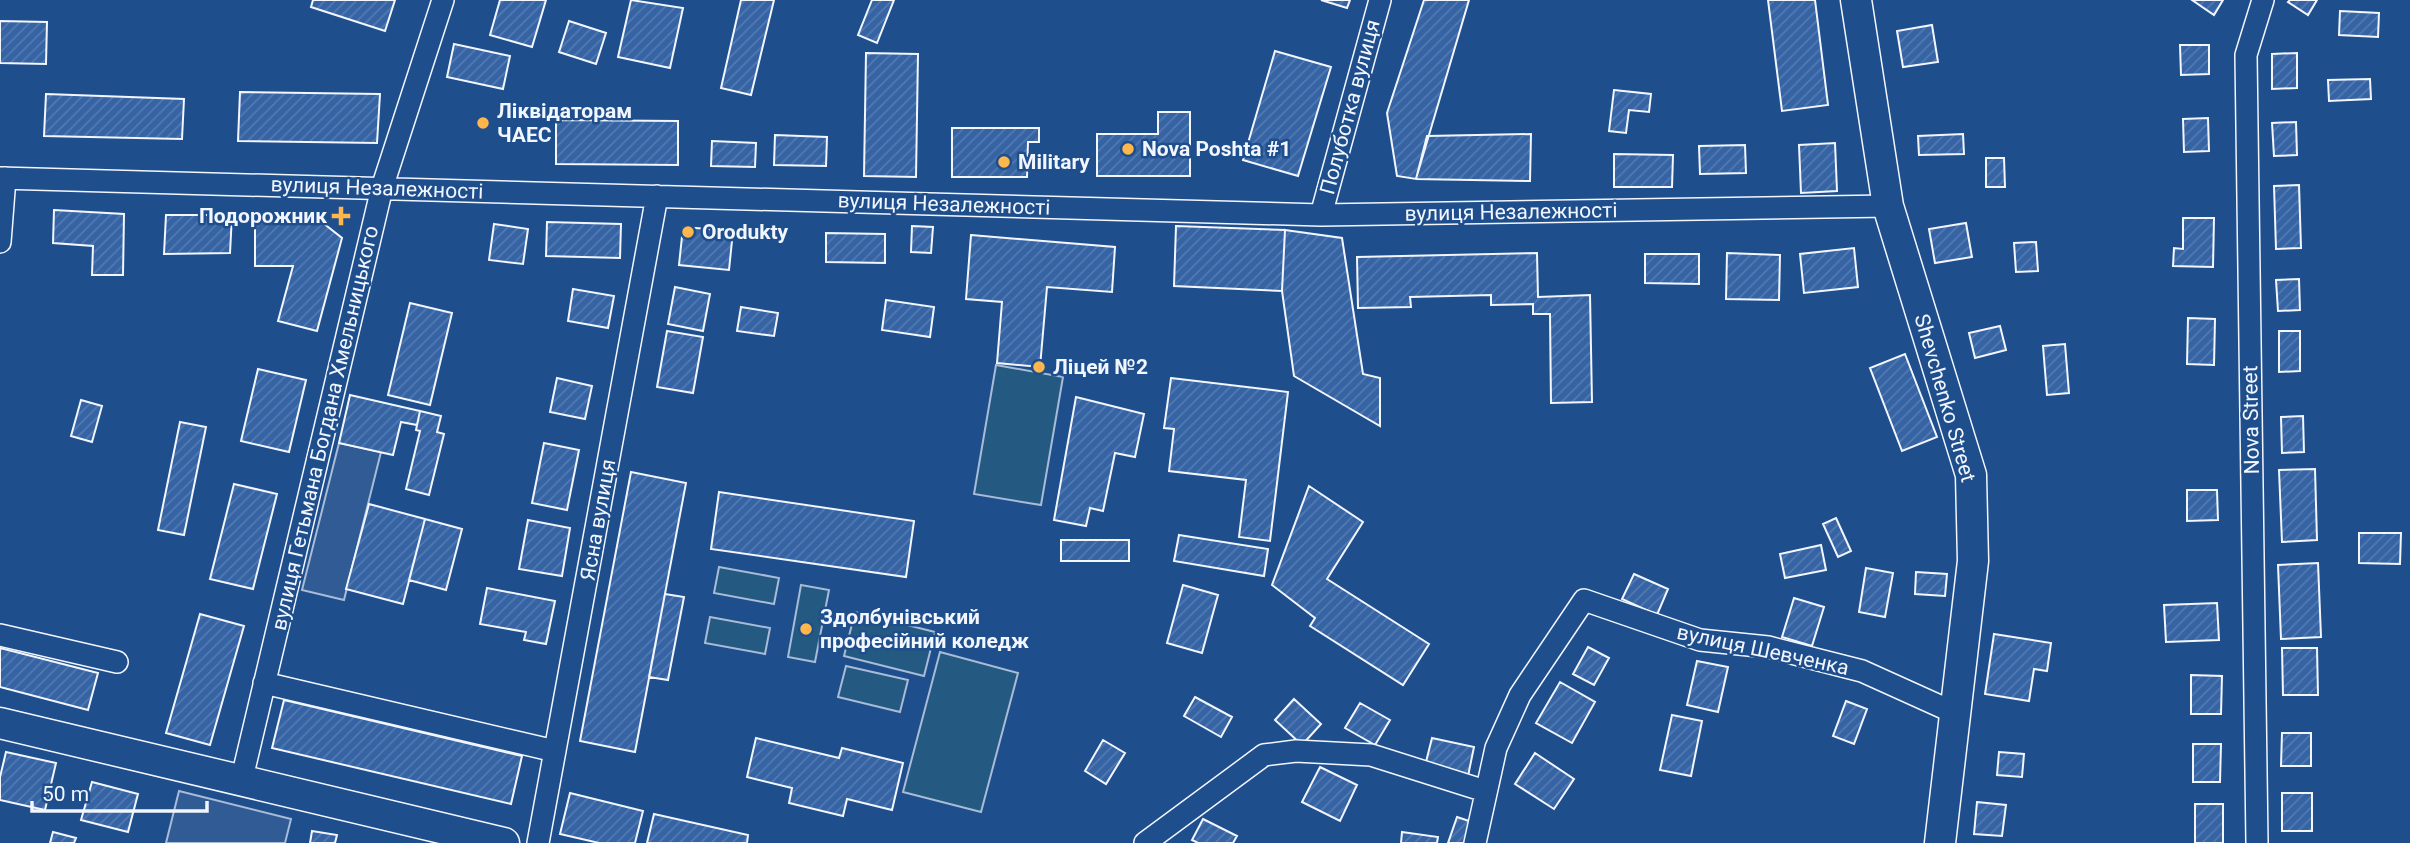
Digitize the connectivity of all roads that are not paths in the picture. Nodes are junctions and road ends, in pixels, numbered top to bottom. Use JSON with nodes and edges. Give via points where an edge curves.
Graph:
{"nodes":[{"id":1,"x":432,"y":0,"type":"edge"},
{"id":2,"x":443,"y":0,"type":"edge"},
{"id":3,"x":1380,"y":0,"type":"edge"},
{"id":4,"x":1856,"y":0,"type":"edge"},
{"id":5,"x":2263,"y":0,"type":"edge"},
{"id":6,"x":2,"y":178,"type":"edge"},
{"id":7,"x":377,"y":188,"type":"junction"},
{"id":8,"x":657,"y":196,"type":"junction"},
{"id":9,"x":1888,"y":206,"type":"junction"},
{"id":10,"x":1321,"y":215,"type":"junction"},
{"id":11,"x":0,"y":242,"type":"edge"},
{"id":12,"x":0,"y":635,"type":"edge"},
{"id":13,"x":117,"y":662,"type":"dead end"},
{"id":14,"x":264,"y":683,"type":"junction"},
{"id":15,"x":1955,"y":713,"type":"junction"},
{"id":16,"x":0,"y":723,"type":"edge"},
{"id":17,"x":555,"y":751,"type":"junction"},
{"id":18,"x":236,"y":777,"type":"junction"},
{"id":19,"x":1485,"y":791,"type":"junction"},
{"id":20,"x":504,"y":843,"type":"edge"},
{"id":21,"x":538,"y":843,"type":"edge"},
{"id":22,"x":1145,"y":843,"type":"edge"},
{"id":23,"x":1475,"y":843,"type":"edge"},
{"id":24,"x":1940,"y":843,"type":"edge"},
{"id":25,"x":2257,"y":843,"type":"edge"}],
"edges":[{"from":1,"to":7,"type":"street","name":"вулиця Гетьмана Богдана Хмельницького"},
{"from":2,"to":7,"type":"street","name":"вулиця Гетьмана Богдана Хмельницького"},
{"from":3,"to":10,"type":"street","name":"Полуботка вулиця"},
{"from":4,"to":9,"type":"main road","name":"Shevchenko Street"},
{"from":5,"to":25,"type":"street","name":"Nova Street","via":[[2246,55]]},
{"from":6,"to":7,"type":"street","name":"вулиця Незалежності"},
{"from":6,"to":11,"type":"street"},
{"from":7,"to":8,"type":"street","name":"вулиця Незалежності"},
{"from":7,"to":14,"type":"street","name":"вулиця Гетьмана Богдана Хмельницького"},
{"from":7,"to":18,"type":"street","name":"вулиця Гетьмана Богдана Хмельницького"},
{"from":8,"to":10,"type":"street","name":"вулиця Незалежності"},
{"from":8,"to":17,"type":"street","name":"Ясна вулиця"},
{"from":9,"to":10,"type":"street","name":"вулиця Незалежності"},
{"from":9,"to":15,"type":"main road","name":"Shevchenko Street","via":[[1971,475],[1973,561]]},
{"from":12,"to":13,"type":"street"},
{"from":14,"to":17,"type":"street"},
{"from":14,"to":18,"type":"street","name":"вулиця Гетьмана Богдана Хмельницького"},
{"from":15,"to":19,"type":"street","name":"вулиця Шевченка","via":[[1862,671],[1768,647],[1700,640],[1584,600],[1520,695],[1496,748]]},
{"from":15,"to":24,"type":"main road","name":"Shevchenko Street"},
{"from":16,"to":18,"type":"main road"},
{"from":17,"to":21,"type":"street","name":"Ясна вулиця"},
{"from":18,"to":20,"type":"main road"},
{"from":19,"to":22,"type":"street","via":[[1371,755],[1296,751],[1264,755]]},
{"from":19,"to":23,"type":"street","name":"вулиця Шевченка"}]}
